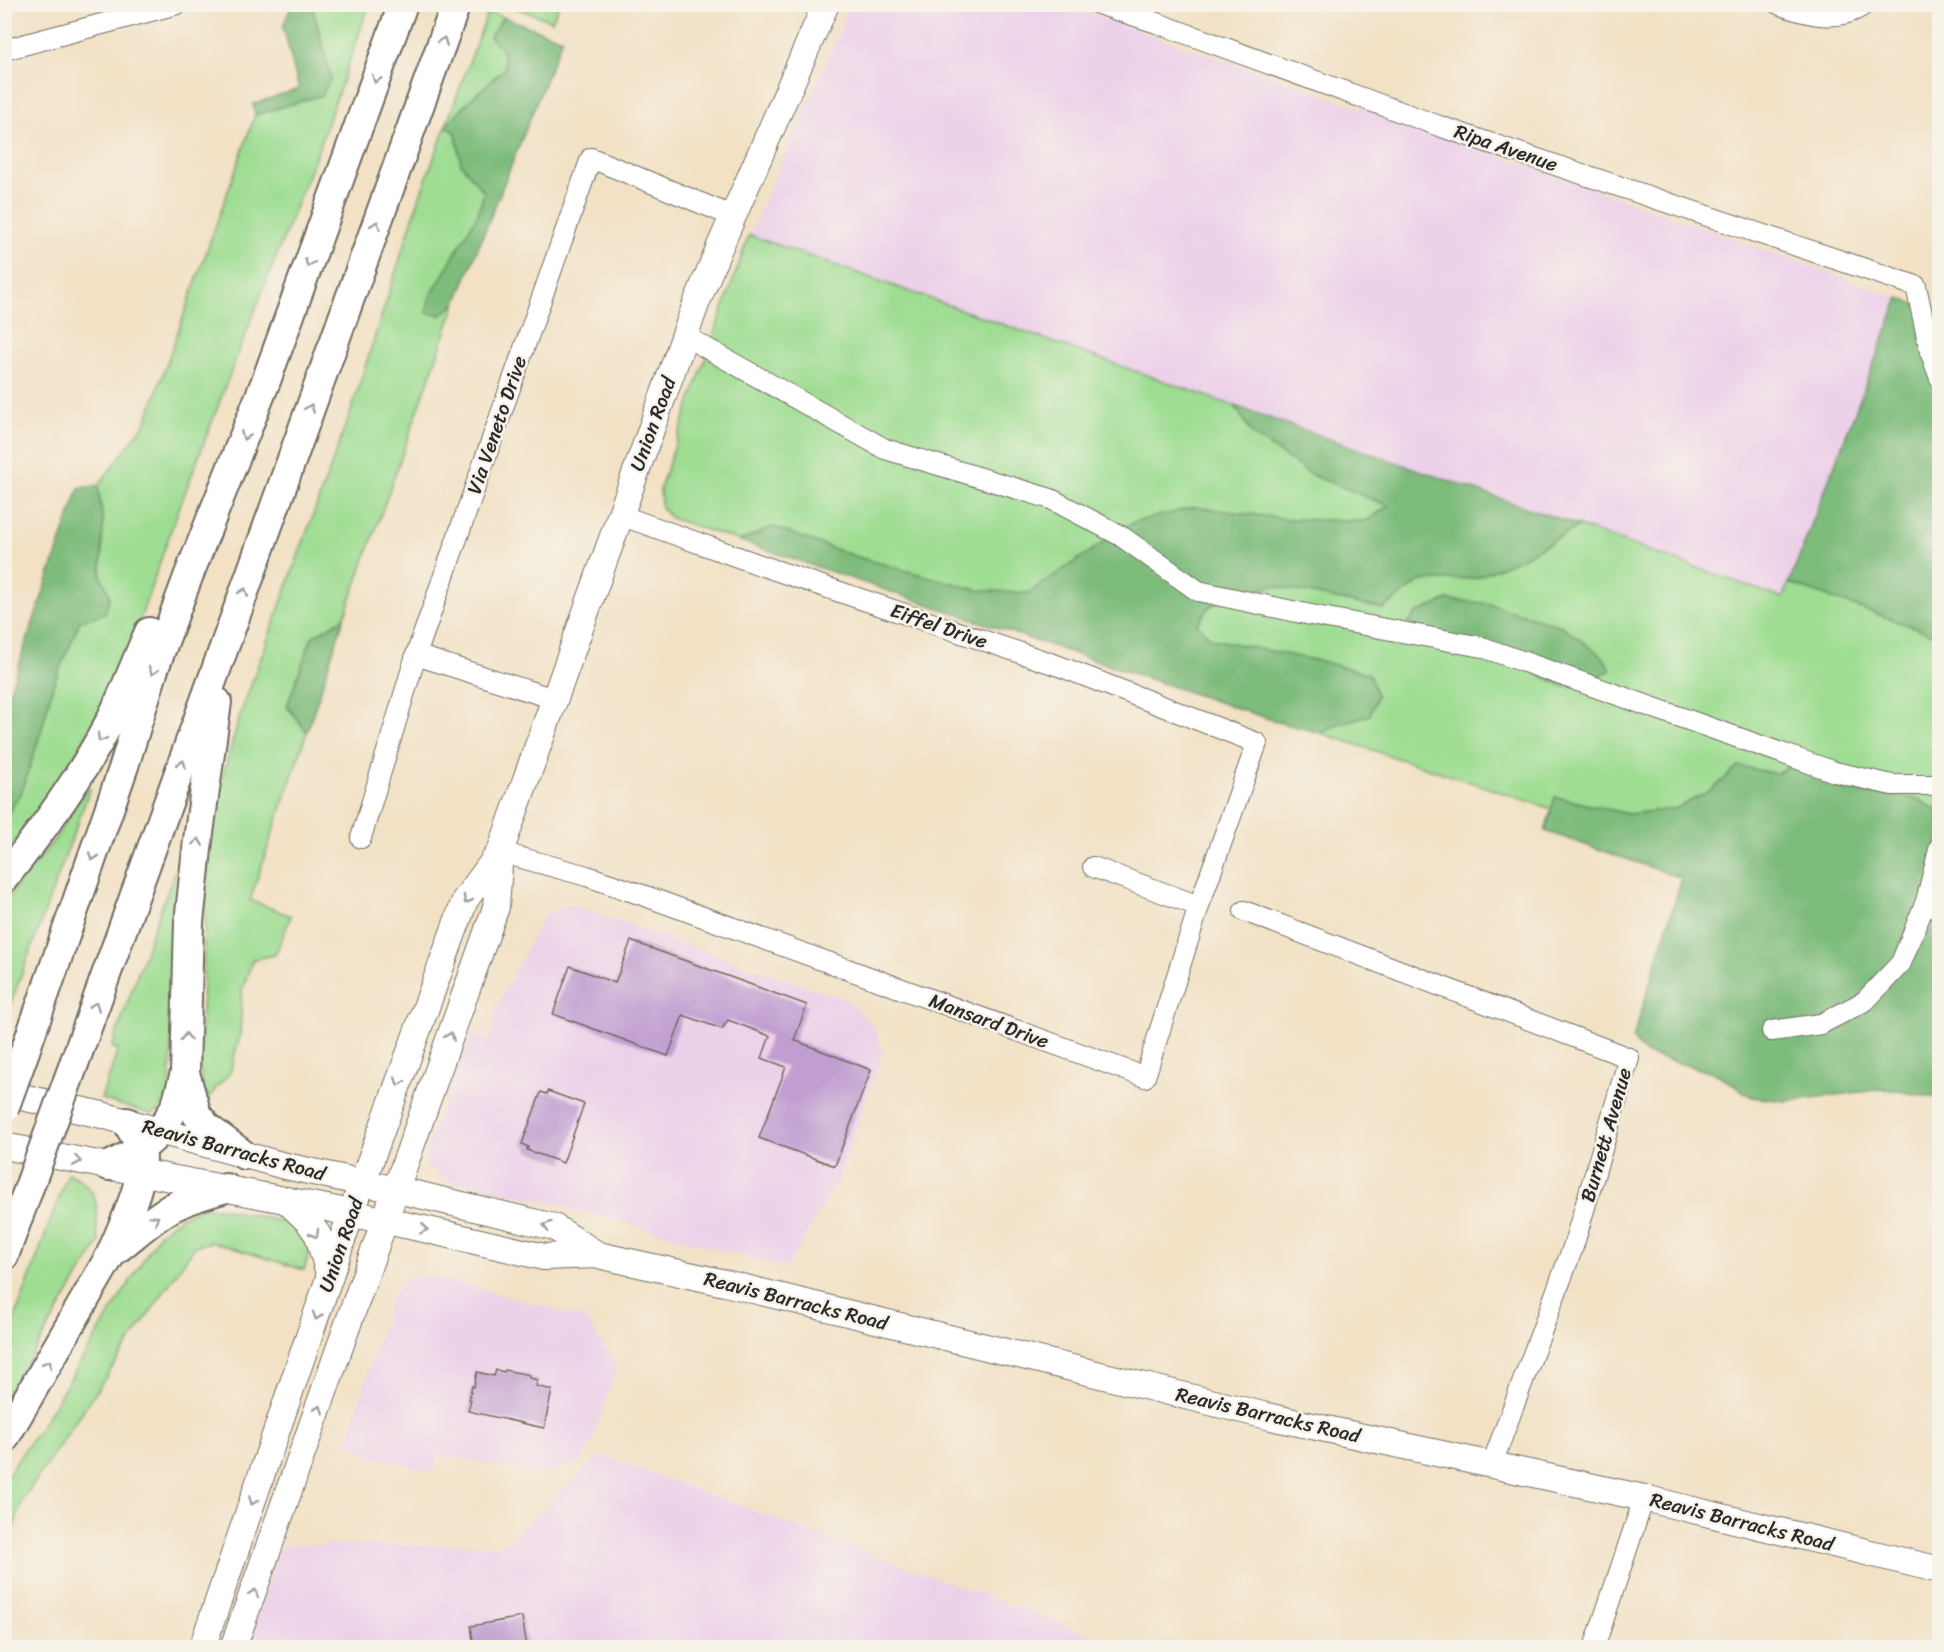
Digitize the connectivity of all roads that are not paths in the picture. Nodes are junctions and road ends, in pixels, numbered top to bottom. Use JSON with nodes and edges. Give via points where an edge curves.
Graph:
{"nodes":[{"id":1,"x":177,"y":4,"type":"edge"},
{"id":2,"x":403,"y":4,"type":"edge"},
{"id":3,"x":456,"y":4,"type":"edge"},
{"id":4,"x":826,"y":4,"type":"edge"},
{"id":5,"x":1098,"y":4,"type":"edge"},
{"id":6,"x":1778,"y":4,"type":"edge"},
{"id":7,"x":1857,"y":8,"type":"edge"},
{"id":8,"x":4,"y":50,"type":"edge"},
{"id":9,"x":732,"y":216,"type":"junction"},
{"id":10,"x":685,"y":336,"type":"junction"},
{"id":11,"x":1940,"y":378,"type":"edge"},
{"id":12,"x":620,"y":515,"type":"junction"},
{"id":13,"x":188,"y":577,"type":"junction"},
{"id":14,"x":224,"y":647,"type":"junction"},
{"id":15,"x":416,"y":655,"type":"junction"},
{"id":16,"x":554,"y":699,"type":"junction"},
{"id":17,"x":1257,"y":743,"type":"joint"},
{"id":18,"x":1940,"y":786,"type":"edge"},
{"id":19,"x":361,"y":838,"type":"dead end"},
{"id":20,"x":1940,"y":846,"type":"edge"},
{"id":21,"x":500,"y":852,"type":"junction"},
{"id":22,"x":1093,"y":867,"type":"dead end"},
{"id":23,"x":4,"y":878,"type":"edge"},
{"id":24,"x":1199,"y":906,"type":"junction"},
{"id":25,"x":1244,"y":912,"type":"dead end"},
{"id":26,"x":1772,"y":1031,"type":"dead end"},
{"id":27,"x":185,"y":1073,"type":"junction"},
{"id":28,"x":4,"y":1093,"type":"edge"},
{"id":29,"x":4,"y":1108,"type":"edge"},
{"id":30,"x":127,"y":1122,"type":"joint"},
{"id":31,"x":4,"y":1146,"type":"edge"},
{"id":32,"x":147,"y":1151,"type":"junction"},
{"id":33,"x":244,"y":1155,"type":"junction"},
{"id":34,"x":109,"y":1166,"type":"joint"},
{"id":35,"x":363,"y":1182,"type":"junction"},
{"id":36,"x":226,"y":1188,"type":"junction"},
{"id":37,"x":395,"y":1190,"type":"junction"},
{"id":38,"x":286,"y":1200,"type":"junction"},
{"id":39,"x":351,"y":1214,"type":"junction"},
{"id":40,"x":384,"y":1221,"type":"junction"},
{"id":41,"x":4,"y":1256,"type":"edge"},
{"id":42,"x":110,"y":1256,"type":"junction"},
{"id":43,"x":598,"y":1256,"type":"junction"},
{"id":44,"x":330,"y":1277,"type":"junction"},
{"id":45,"x":4,"y":1439,"type":"edge"},
{"id":46,"x":1492,"y":1464,"type":"junction"},
{"id":47,"x":1644,"y":1498,"type":"junction"},
{"id":48,"x":1940,"y":1570,"type":"edge"},
{"id":49,"x":202,"y":1647,"type":"edge"},
{"id":50,"x":233,"y":1647,"type":"edge"},
{"id":51,"x":1594,"y":1647,"type":"edge"}],
"edges":[{"from":1,"to":8,"type":"street"},
{"from":2,"to":13,"type":"highway","one_way":true,"via":[[266,381]]},
{"from":14,"to":3,"type":"highway","one_way":true},
{"from":4,"to":9,"type":"main road","name":"Union Road"},
{"from":5,"to":11,"type":"street","name":"Ripa Avenue","via":[[1440,126],[1917,286],[1930,351]]},
{"from":6,"to":7,"type":"street","via":[[1815,15],[1834,16]]},
{"from":9,"to":10,"type":"main road","name":"Union Road"},
{"from":9,"to":15,"type":"street","name":"Via Veneto Drive","via":[[591,158]]},
{"from":10,"to":12,"type":"main road","name":"Union Road"},
{"from":10,"to":18,"type":"street","via":[[885,449],[1051,499],[1121,536],[1198,591],[1482,647],[1835,772],[1892,784]]},
{"from":12,"to":16,"type":"main road","name":"Union Road"},
{"from":12,"to":17,"type":"street","name":"Eiffel Drive","via":[[1059,666]]},
{"from":13,"to":23,"type":"highway","one_way":true,"via":[[157,614],[109,724],[73,786]]},
{"from":13,"to":29,"type":"highway","one_way":true,"bridge":true},
{"from":27,"to":14,"type":"highway","one_way":true,"via":[[189,922]]},
{"from":41,"to":14,"type":"highway","one_way":true,"bridge":true},
{"from":15,"to":16,"type":"street"},
{"from":15,"to":19,"type":"street","name":"Via Veneto Drive"},
{"from":16,"to":21,"type":"main road","name":"Union Road"},
{"from":17,"to":24,"type":"street","name":"Mansard Drive"},
{"from":20,"to":26,"type":"street","via":[[1926,901],[1901,963],[1865,1001],[1821,1024]]},
{"from":21,"to":24,"type":"street","name":"Mansard Drive","via":[[617,886],[1145,1077]]},
{"from":21,"to":35,"type":"main road","name":"Union Road","one_way":true,"via":[[465,900]]},
{"from":37,"to":21,"type":"main road","name":"Union Road","one_way":true,"via":[[496,907]]},
{"from":22,"to":24,"type":"street"},
{"from":25,"to":46,"type":"street","name":"Burnett Avenue","via":[[1629,1058],[1573,1247]]},
{"from":27,"to":32,"type":"highway","via":[[176,1105]]},
{"from":27,"to":33,"type":"highway","via":[[197,1115]]},
{"from":28,"to":30,"type":"main road","name":"Reavis Barracks Road"},
{"from":30,"to":32,"type":"highway"},
{"from":31,"to":34,"type":"main road","one_way":true},
{"from":32,"to":33,"type":"main road","name":"Reavis Barracks Road"},
{"from":32,"to":34,"type":"highway"},
{"from":32,"to":36,"type":"main road","name":"Reavis Barracks Road"},
{"from":32,"to":42,"type":"highway","via":[[137,1189]]},
{"from":33,"to":35,"type":"main road","name":"Reavis Barracks Road"},
{"from":35,"to":37,"type":"main road","name":"Reavis Barracks Road"},
{"from":35,"to":39,"type":"main road","name":"Union Road"},
{"from":36,"to":38,"type":"main road","name":"Reavis Barracks Road"},
{"from":42,"to":36,"type":"highway","one_way":true,"via":[[172,1208]]},
{"from":37,"to":40,"type":"main road","name":"Union Road"},
{"from":43,"to":37,"type":"main road","name":"Reavis Barracks Road","one_way":true,"via":[[554,1227]]},
{"from":38,"to":39,"type":"main road","name":"Reavis Barracks Road"},
{"from":38,"to":44,"type":"main road","one_way":true,"via":[[318,1235]]},
{"from":39,"to":40,"type":"main road","name":"Reavis Barracks Road"},
{"from":39,"to":44,"type":"main road","name":"Union Road"},
{"from":40,"to":43,"type":"main road","name":"Reavis Barracks Road","one_way":true,"via":[[544,1257]]},
{"from":50,"to":40,"type":"main road","name":"Union Road","one_way":true},
{"from":45,"to":42,"type":"highway","one_way":true},
{"from":43,"to":46,"type":"main road","name":"Reavis Barracks Road","via":[[725,1283],[1271,1417]]},
{"from":44,"to":49,"type":"main road","name":"Union Road","one_way":true},
{"from":46,"to":47,"type":"main road","name":"Reavis Barracks Road"},
{"from":47,"to":48,"type":"main road","name":"Reavis Barracks Road"},
{"from":47,"to":51,"type":"street"}]}
